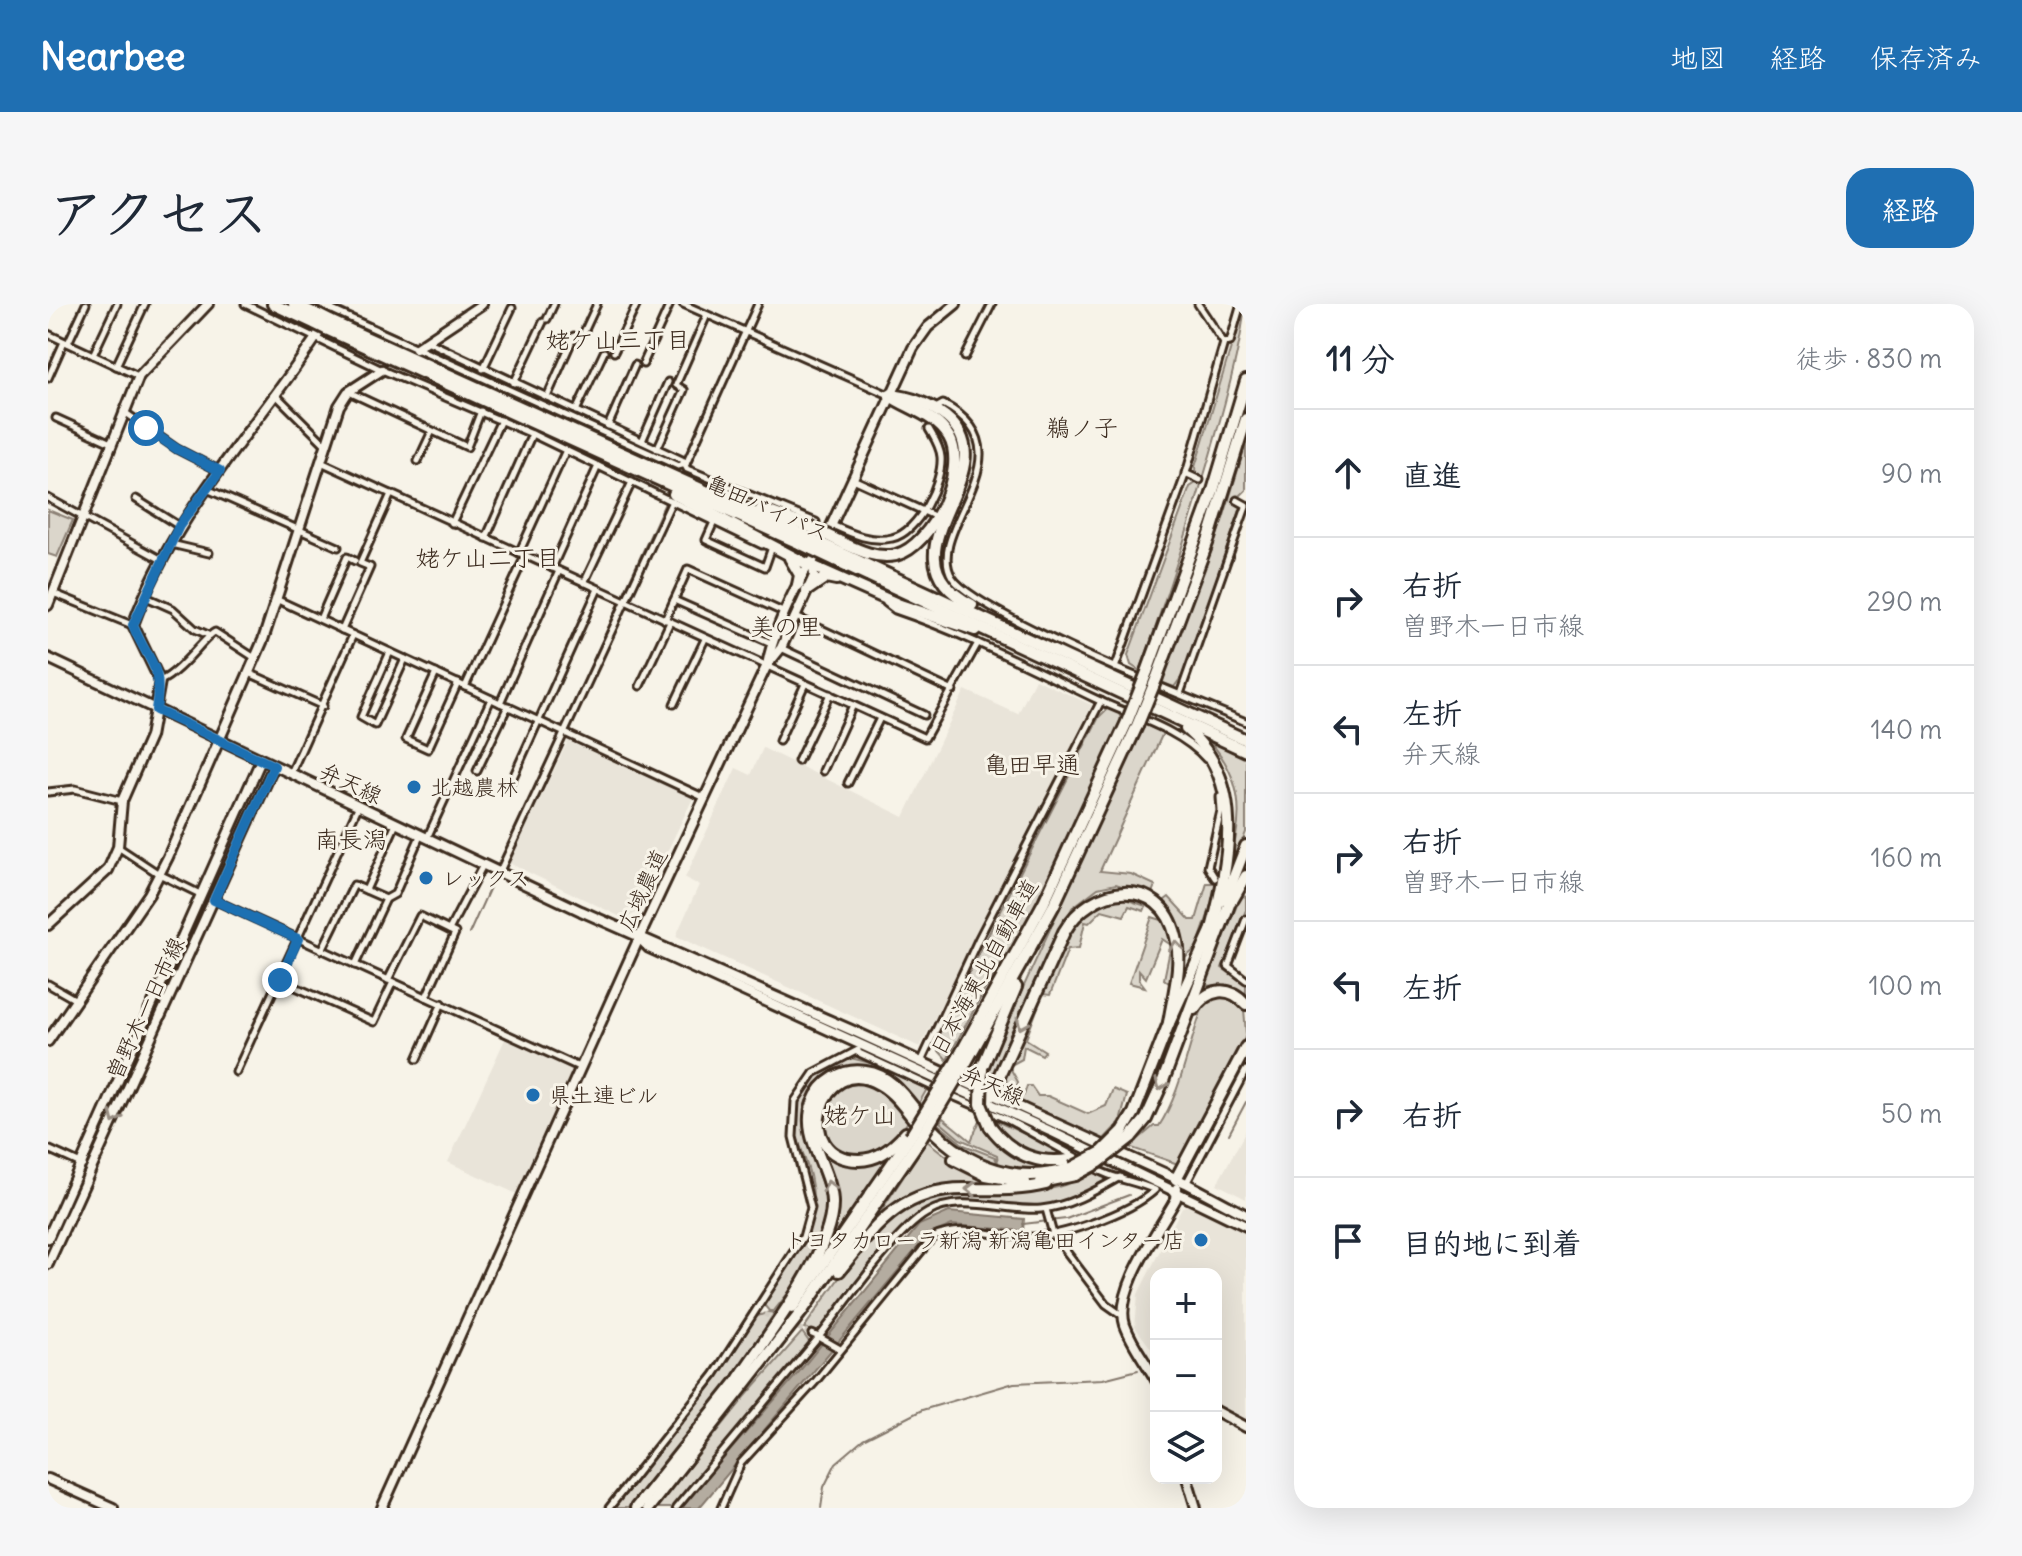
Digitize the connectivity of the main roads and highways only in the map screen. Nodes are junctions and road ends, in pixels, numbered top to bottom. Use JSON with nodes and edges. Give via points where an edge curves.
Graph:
{"nodes":[{"id":1,"x":273,"y":304,"type":"edge"},
{"id":2,"x":294,"y":304,"type":"edge"},
{"id":3,"x":324,"y":318,"type":"edge"},
{"id":4,"x":1246,"y":381,"type":"edge"},
{"id":5,"x":1246,"y":419,"type":"edge"},
{"id":6,"x":631,"y":469,"type":"junction"},
{"id":7,"x":808,"y":532,"type":"junction"},
{"id":8,"x":839,"y":552,"type":"junction"},
{"id":9,"x":787,"y":554,"type":"junction"},
{"id":10,"x":850,"y":581,"type":"junction"},
{"id":11,"x":994,"y":628,"type":"junction"},
{"id":12,"x":1056,"y":662,"type":"junction"},
{"id":13,"x":1152,"y":675,"type":"junction"},
{"id":14,"x":1132,"y":724,"type":"junction"},
{"id":15,"x":1246,"y":737,"type":"edge"},
{"id":16,"x":1246,"y":751,"type":"edge"},
{"id":17,"x":1246,"y":846,"type":"edge"},
{"id":18,"x":1246,"y":861,"type":"edge"},
{"id":19,"x":1246,"y":876,"type":"edge"},
{"id":20,"x":1054,"y":905,"type":"junction"},
{"id":21,"x":1225,"y":916,"type":"junction"},
{"id":22,"x":1211,"y":933,"type":"junction"},
{"id":23,"x":1246,"y":1004,"type":"edge"},
{"id":24,"x":1169,"y":1023,"type":"junction"},
{"id":25,"x":1184,"y":1029,"type":"junction"},
{"id":26,"x":1246,"y":1047,"type":"edge"},
{"id":27,"x":958,"y":1063,"type":"junction"},
{"id":28,"x":989,"y":1098,"type":"road end"},
{"id":29,"x":1127,"y":1134,"type":"junction"},
{"id":30,"x":912,"y":1137,"type":"junction"},
{"id":31,"x":1072,"y":1168,"type":"junction"},
{"id":32,"x":1181,"y":1181,"type":"road end"},
{"id":33,"x":742,"y":1383,"type":"junction"},
{"id":34,"x":636,"y":1508,"type":"edge"},
{"id":35,"x":648,"y":1508,"type":"edge"}],
"edges":[{"from":1,"to":3,"type":"highway","name":"亀田バイパス"},
{"from":2,"to":3,"type":"highway","name":"亀田バイパス"},
{"from":3,"to":6,"type":"highway","name":"亀田バイパス"},
{"from":3,"to":7,"type":"highway","name":"亀田バイパス"},
{"from":4,"to":13,"type":"highway","name":"日本海東北自動車道"},
{"from":5,"to":13,"type":"highway","name":"日本海東北自動車道","via":[[1209,538]]},
{"from":6,"to":7,"type":"highway","name":"亀田バイパス"},
{"from":6,"to":9,"type":"highway"},
{"from":7,"to":8,"type":"highway","name":"亀田バイパス","bridge":true},
{"from":7,"to":8,"type":"highway","bridge":true},
{"from":8,"to":11,"type":"highway","name":"亀田バイパス"},
{"from":8,"to":11,"type":"highway","via":[[882,556],[912,548],[932,525],[949,490],[954,457],[947,434],[890,395],[938,406],[956,427],[965,456],[961,479],[938,531],[935,568],[947,589]]},
{"from":9,"to":10,"type":"highway"},
{"from":9,"to":10,"type":"highway","via":[[803,587],[826,577]]},
{"from":10,"to":11,"type":"highway","via":[[954,625]]},
{"from":11,"to":12,"type":"highway","name":"亀田バイパス"},
{"from":11,"to":15,"type":"highway","name":"亀田バイパス"},
{"from":12,"to":16,"type":"highway","name":"亀田バイパス"},
{"from":12,"to":22,"type":"highway","via":[[1189,731],[1225,767],[1236,818]]},
{"from":13,"to":14,"type":"highway","name":"日本海東北自動車道","bridge":true},
{"from":14,"to":20,"type":"highway","name":"日本海東北自動車道"},
{"from":14,"to":27,"type":"highway","name":"日本海東北自動車道"},
{"from":17,"to":22,"type":"highway"},
{"from":18,"to":21,"type":"highway"},
{"from":19,"to":21,"type":"highway"},
{"from":20,"to":27,"type":"highway","name":"日本海東北自動車道"},
{"from":20,"to":31,"type":"highway","bridge":true,"via":[[982,1068],[981,1104],[1005,1144],[1026,1156]]},
{"from":21,"to":25,"type":"highway"},
{"from":22,"to":24,"type":"highway"},
{"from":23,"to":25,"type":"highway","via":[[1234,994],[1212,992],[1199,1002]]},
{"from":24,"to":28,"type":"highway","one_way":true,"via":[[1178,962],[1171,924],[1140,895],[1101,895],[1077,912],[1064,932]]},
{"from":24,"to":29,"type":"highway"},
{"from":25,"to":29,"type":"highway","one_way":true,"via":[[1152,1109]]},
{"from":26,"to":32,"type":"highway"},
{"from":27,"to":30,"type":"highway","bridge":true},
{"from":29,"to":31,"type":"highway","bridge":true,"via":[[1099,1162]]},
{"from":30,"to":31,"type":"highway","via":[[877,1156],[851,1159],[824,1141],[819,1109],[837,1084],[867,1079],[887,1089],[941,1150],[976,1171],[1033,1182]]},
{"from":30,"to":33,"type":"highway","via":[[832,1270]]},
{"from":31,"to":33,"type":"highway","one_way":true,"via":[[1015,1190],[940,1190],[903,1204],[869,1234]]},
{"from":33,"to":31,"type":"highway","one_way":true,"via":[[830,1226],[830,1186],[812,1137],[810,1114],[816,1095],[832,1078],[853,1071],[882,1077],[945,1144],[982,1166],[1028,1175]]},
{"from":33,"to":34,"type":"highway"},
{"from":33,"to":35,"type":"highway"}]}
